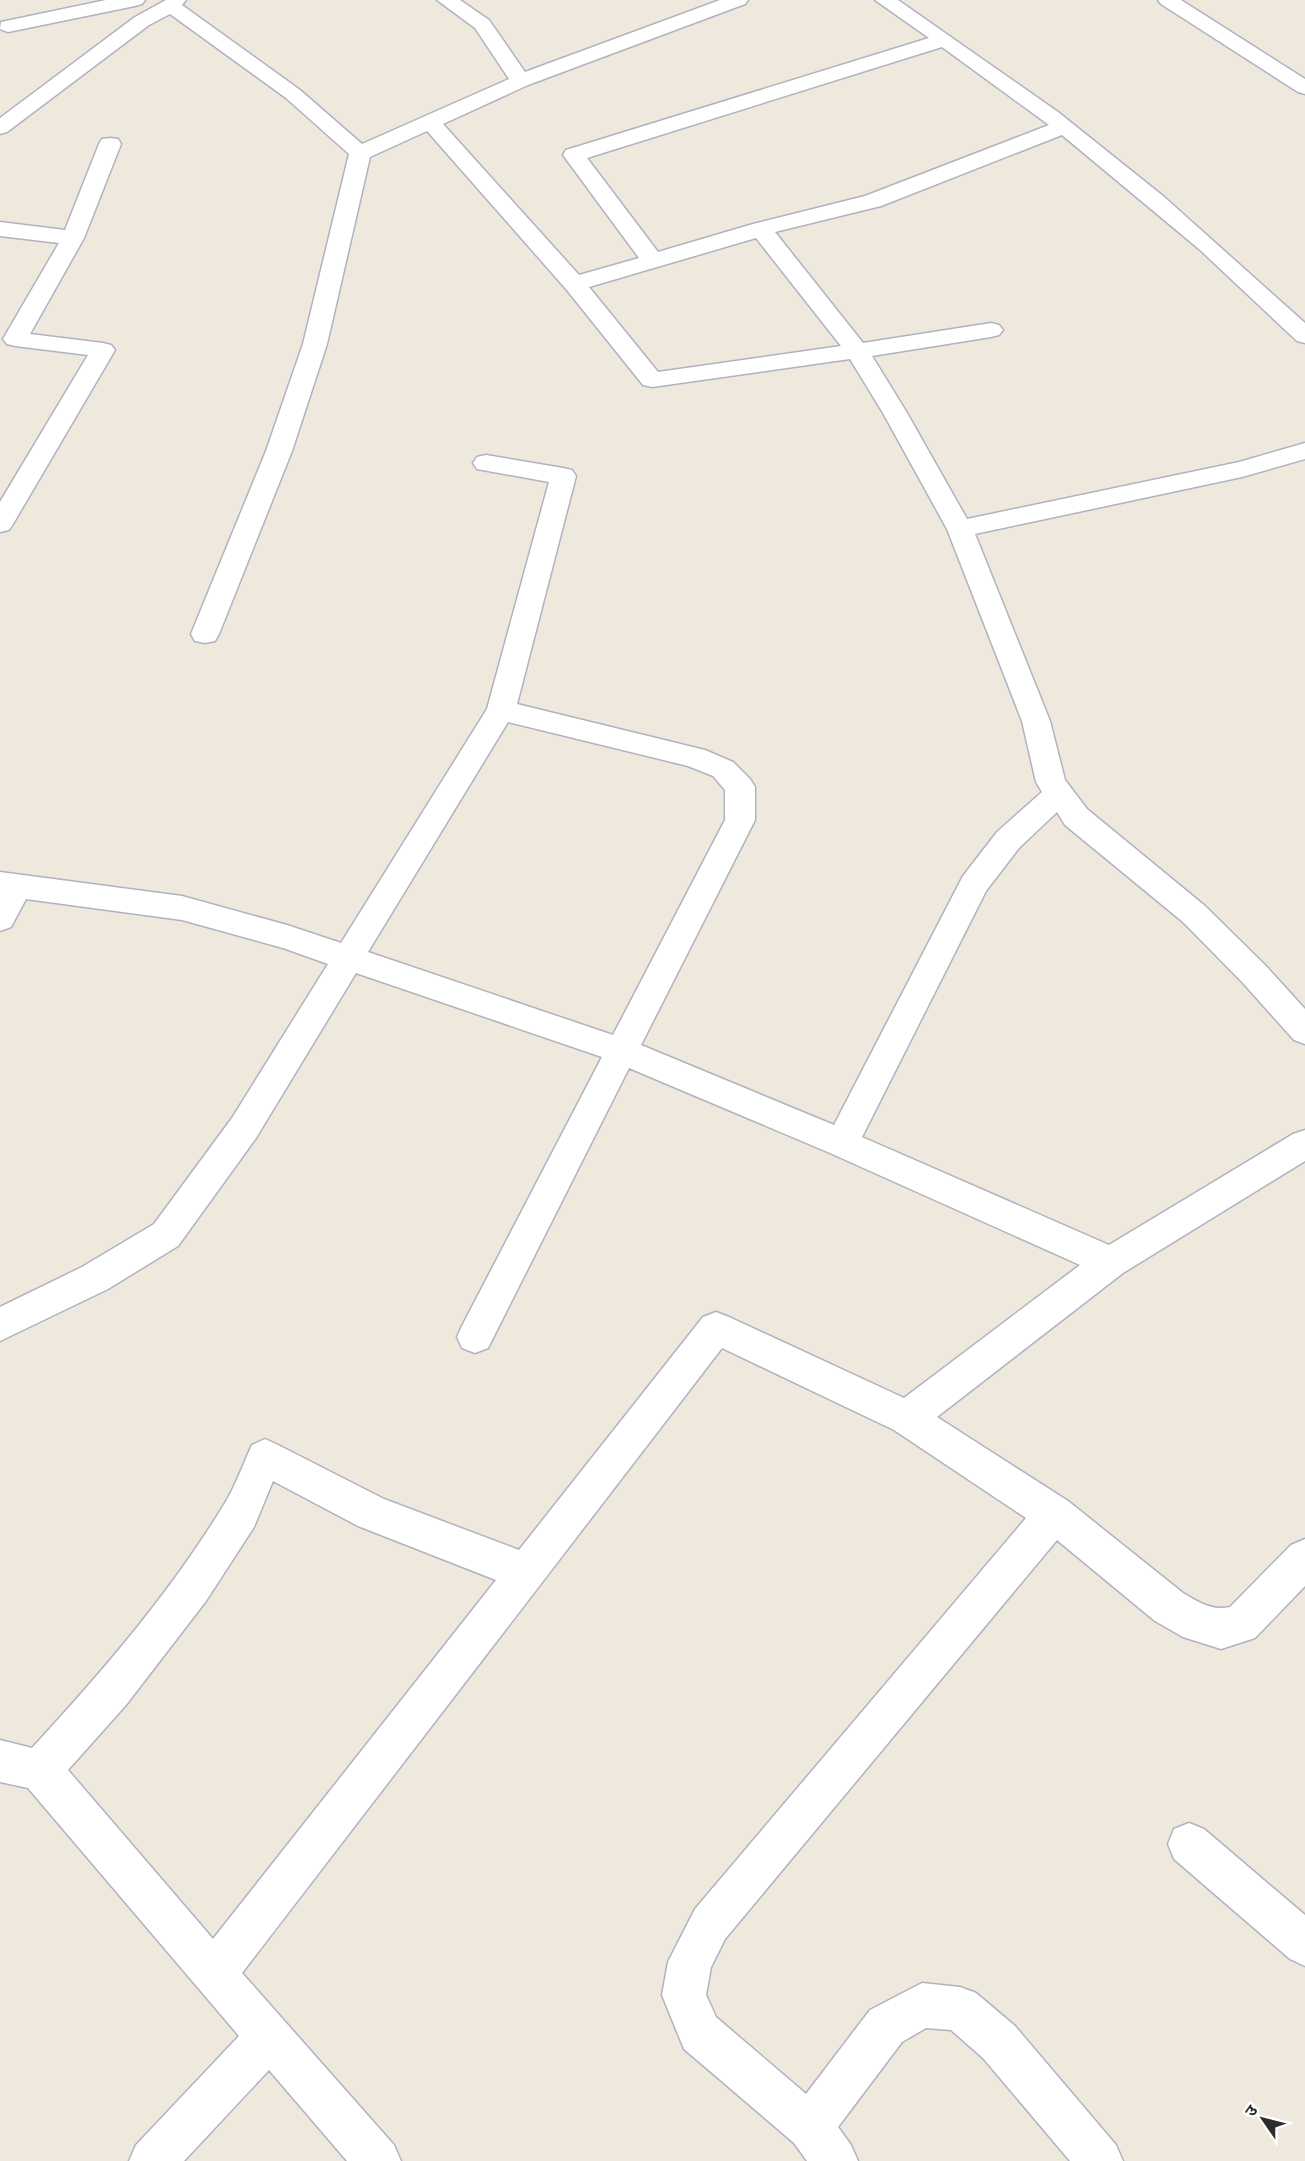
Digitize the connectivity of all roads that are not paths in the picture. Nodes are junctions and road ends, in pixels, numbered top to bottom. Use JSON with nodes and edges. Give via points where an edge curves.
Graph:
{"nodes":[{"id":1,"x":135,"y":0,"type":"edge"},
{"id":2,"x":447,"y":0,"type":"edge"},
{"id":3,"x":738,"y":0,"type":"edge"},
{"id":4,"x":885,"y":0,"type":"edge"},
{"id":5,"x":1168,"y":0,"type":"edge"},
{"id":6,"x":174,"y":3,"type":"edge"},
{"id":7,"x":701,"y":6,"type":"edge"},
{"id":8,"x":8,"y":26,"type":"dead end"},
{"id":9,"x":945,"y":40,"type":"junction"},
{"id":10,"x":520,"y":81,"type":"junction"},
{"id":11,"x":1305,"y":88,"type":"edge"},
{"id":12,"x":431,"y":123,"type":"junction"},
{"id":13,"x":1064,"y":127,"type":"junction"},
{"id":14,"x":0,"y":128,"type":"edge"},
{"id":15,"x":110,"y":144,"type":"dead end"},
{"id":16,"x":360,"y":153,"type":"junction"},
{"id":17,"x":0,"y":229,"type":"edge"},
{"id":18,"x":761,"y":229,"type":"junction"},
{"id":19,"x":73,"y":238,"type":"junction"},
{"id":20,"x":653,"y":261,"type":"junction"},
{"id":21,"x":574,"y":284,"type":"junction"},
{"id":22,"x":992,"y":330,"type":"dead end"},
{"id":23,"x":1305,"y":336,"type":"edge"},
{"id":24,"x":856,"y":350,"type":"junction"},
{"id":25,"x":1305,"y":451,"type":"edge"},
{"id":26,"x":486,"y":463,"type":"dead end"},
{"id":27,"x":0,"y":524,"type":"edge"},
{"id":28,"x":960,"y":530,"type":"junction"},
{"id":29,"x":206,"y":634,"type":"dead end"},
{"id":30,"x":501,"y":710,"type":"junction"},
{"id":31,"x":1060,"y":794,"type":"junction"},
{"id":32,"x":9,"y":885,"type":"edge"},
{"id":33,"x":0,"y":919,"type":"edge"},
{"id":34,"x":347,"y":958,"type":"junction"},
{"id":35,"x":1305,"y":1031,"type":"edge"},
{"id":36,"x":622,"y":1051,"type":"junction"},
{"id":37,"x":842,"y":1143,"type":"junction"},
{"id":38,"x":1305,"y":1144,"type":"edge"},
{"id":39,"x":1111,"y":1262,"type":"junction"},
{"id":40,"x":0,"y":1325,"type":"edge"},
{"id":41,"x":475,"y":1337,"type":"dead end"},
{"id":42,"x":907,"y":1418,"type":"junction"},
{"id":43,"x":1054,"y":1514,"type":"junction"},
{"id":44,"x":1305,"y":1558,"type":"edge"},
{"id":45,"x":526,"y":1572,"type":"junction"},
{"id":46,"x":20,"y":1765,"type":"edge"},
{"id":47,"x":1189,"y":1844,"type":"dead end"},
{"id":48,"x":1305,"y":1944,"type":"edge"},
{"id":49,"x":214,"y":1974,"type":"junction"},
{"id":50,"x":270,"y":2036,"type":"junction"},
{"id":51,"x":822,"y":2144,"type":"edge"},
{"id":52,"x":152,"y":2161,"type":"edge"},
{"id":53,"x":378,"y":2161,"type":"edge"},
{"id":54,"x":1101,"y":2161,"type":"edge"}],
"edges":[{"from":1,"to":8,"type":"street"},
{"from":2,"to":10,"type":"street","via":[[482,24]]},
{"from":3,"to":7,"type":"street"},
{"from":4,"to":9,"type":"street"},
{"from":5,"to":11,"type":"street"},
{"from":6,"to":14,"type":"street","via":[[142,21]]},
{"from":6,"to":16,"type":"street","via":[[293,94]]},
{"from":7,"to":10,"type":"street"},
{"from":9,"to":13,"type":"street"},
{"from":9,"to":20,"type":"street","via":[[574,155]]},
{"from":10,"to":12,"type":"street"},
{"from":12,"to":16,"type":"street"},
{"from":12,"to":21,"type":"street"},
{"from":13,"to":18,"type":"street","via":[[873,201]]},
{"from":13,"to":23,"type":"street","via":[[1104,156]]},
{"from":15,"to":19,"type":"street"},
{"from":16,"to":29,"type":"street","via":[[315,344],[279,451]]},
{"from":17,"to":19,"type":"street"},
{"from":18,"to":20,"type":"street"},
{"from":18,"to":24,"type":"street"},
{"from":19,"to":27,"type":"street","via":[[15,339],[103,350]]},
{"from":20,"to":21,"type":"street"},
{"from":21,"to":24,"type":"street","via":[[652,380]]},
{"from":22,"to":24,"type":"street"},
{"from":24,"to":28,"type":"street"},
{"from":25,"to":28,"type":"street","via":[[1242,469]]},
{"from":26,"to":30,"type":"street","via":[[563,476]]},
{"from":28,"to":31,"type":"street","via":[[1036,721],[1051,782]]},
{"from":30,"to":34,"type":"street"},
{"from":30,"to":36,"type":"street","via":[[695,757],[723,770],[740,787],[740,820]]},
{"from":31,"to":35,"type":"street","via":[[1076,817],[1194,914]]},
{"from":31,"to":37,"type":"street","via":[[1008,840],[974,884]]},
{"from":32,"to":33,"type":"street"},
{"from":32,"to":34,"type":"street","via":[[182,908]]},
{"from":34,"to":36,"type":"street"},
{"from":34,"to":40,"type":"street","via":[[244,1128],[166,1235],[95,1278]]},
{"from":36,"to":37,"type":"street"},
{"from":36,"to":41,"type":"street"},
{"from":37,"to":39,"type":"street"},
{"from":38,"to":39,"type":"street"},
{"from":39,"to":42,"type":"street"},
{"from":42,"to":43,"type":"street"},
{"from":42,"to":45,"type":"street","via":[[716,1328]]},
{"from":43,"to":44,"type":"street","via":[[1169,1607],[1197,1623],[1221,1629],[1241,1624]]},
{"from":43,"to":51,"type":"street","via":[[710,1924],[690,1962],[684,1995],[700,2033]]},
{"from":45,"to":46,"type":"street","via":[[372,1513],[265,1457],[240,1514],[192,1587],[112,1691]]},
{"from":45,"to":49,"type":"street"},
{"from":46,"to":49,"type":"street"},
{"from":47,"to":48,"type":"street"},
{"from":49,"to":50,"type":"street"},
{"from":50,"to":52,"type":"street"},
{"from":50,"to":53,"type":"street"},
{"from":51,"to":54,"type":"street","via":[[886,2026],[922,2004],[960,2009],[999,2042]]}]}
